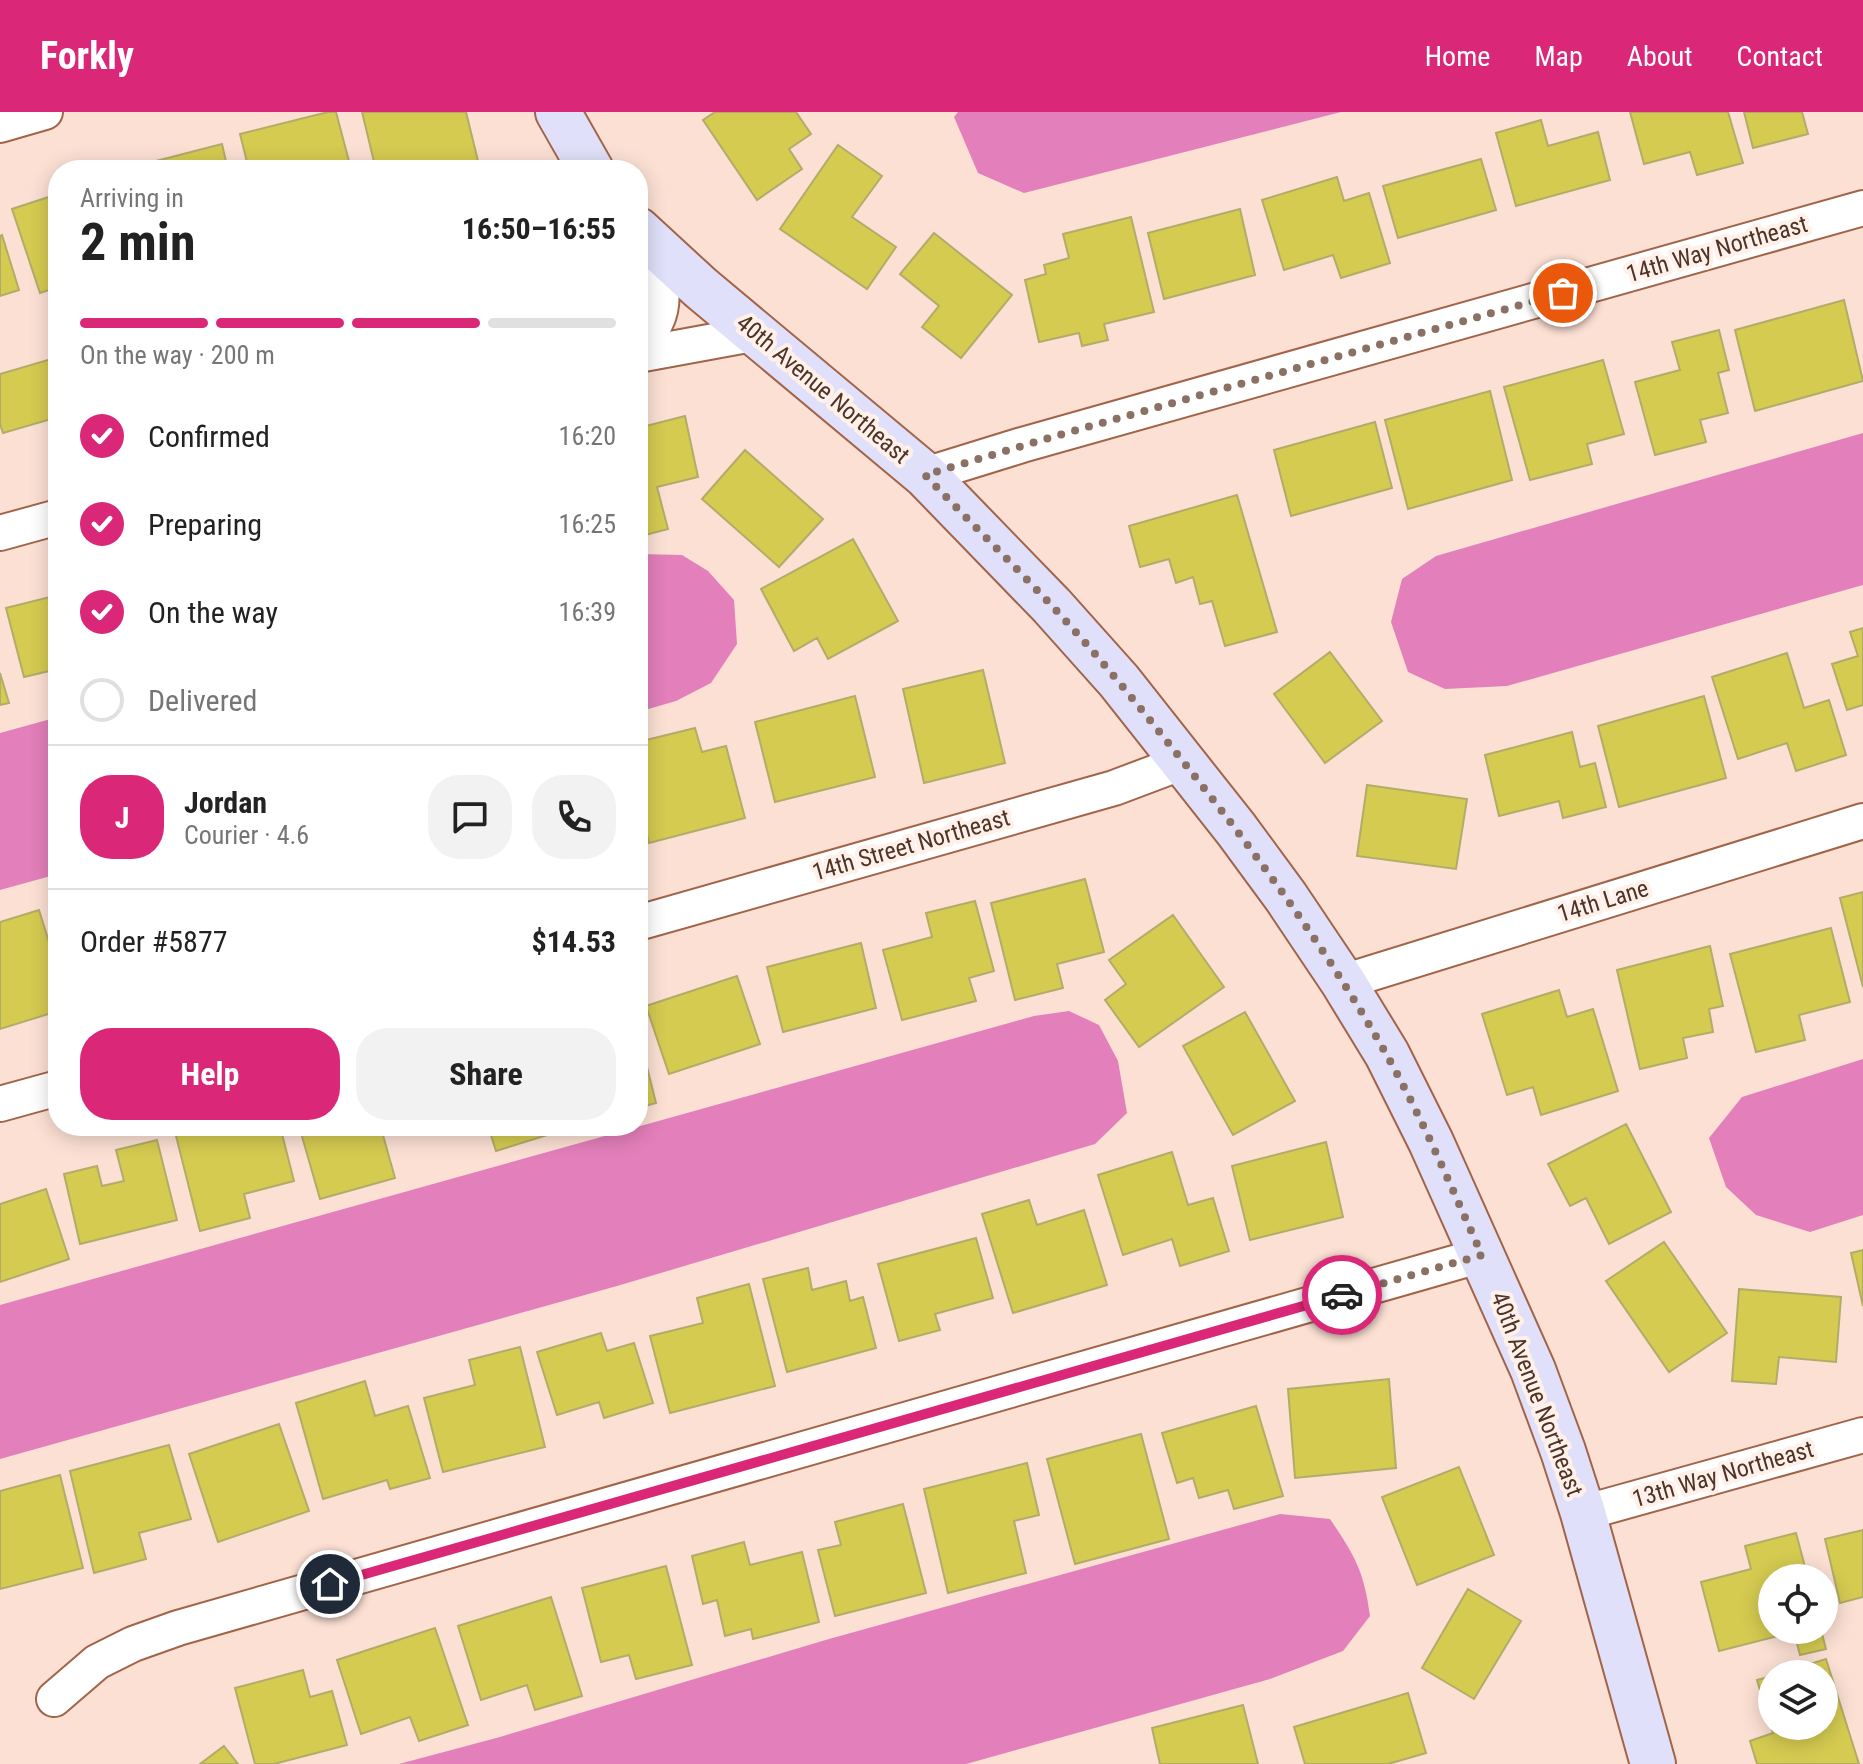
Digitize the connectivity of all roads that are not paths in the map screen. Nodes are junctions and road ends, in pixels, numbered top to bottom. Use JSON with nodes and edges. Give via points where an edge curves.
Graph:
{"nodes":[{"id":1,"x":45,"y":112,"type":"edge"},
{"id":2,"x":558,"y":112,"type":"edge"},
{"id":3,"x":0,"y":125,"type":"edge"},
{"id":4,"x":585,"y":160,"type":"edge"},
{"id":5,"x":1863,"y":208,"type":"edge"},
{"id":6,"x":648,"y":240,"type":"edge"},
{"id":7,"x":648,"y":250,"type":"edge"},
{"id":8,"x":648,"y":333,"type":"edge"},
{"id":9,"x":758,"y":333,"type":"junction"},
{"id":10,"x":648,"y":353,"type":"edge"},
{"id":11,"x":925,"y":475,"type":"junction"},
{"id":12,"x":48,"y":520,"type":"edge"},
{"id":13,"x":0,"y":533,"type":"edge"},
{"id":14,"x":1183,"y":762,"type":"junction"},
{"id":15,"x":1863,"y":821,"type":"edge"},
{"id":16,"x":648,"y":920,"type":"edge"},
{"id":17,"x":1343,"y":982,"type":"junction"},
{"id":18,"x":48,"y":1091,"type":"edge"},
{"id":19,"x":0,"y":1104,"type":"edge"},
{"id":20,"x":1482,"y":1255,"type":"junction"},
{"id":21,"x":1863,"y":1435,"type":"edge"},
{"id":22,"x":1583,"y":1513,"type":"junction"},
{"id":23,"x":54,"y":1699,"type":"dead end"},
{"id":24,"x":1653,"y":1764,"type":"edge"}],
"edges":[{"from":1,"to":3,"type":"street"},
{"from":2,"to":4,"type":"street"},
{"from":5,"to":11,"type":"street","name":"14th Way Northeast"},
{"from":6,"to":9,"type":"street","name":"40th Avenue Northeast"},
{"from":7,"to":8,"type":"street","via":[[663,287],[660,310]]},
{"from":9,"to":10,"type":"street"},
{"from":9,"to":11,"type":"street","name":"40th Avenue Northeast"},
{"from":11,"to":14,"type":"street","name":"40th Avenue Northeast","via":[[1062,617]]},
{"from":12,"to":13,"type":"street"},
{"from":14,"to":16,"type":"street","name":"14th Street Northeast","via":[[1114,788]]},
{"from":14,"to":17,"type":"street","name":"40th Avenue Northeast"},
{"from":15,"to":17,"type":"street","name":"14th Lane"},
{"from":17,"to":20,"type":"street","name":"40th Avenue Northeast","via":[[1387,1054]]},
{"from":18,"to":19,"type":"street"},
{"from":20,"to":22,"type":"street","name":"40th Avenue Northeast","via":[[1533,1370]]},
{"from":20,"to":23,"type":"street","via":[[178,1628],[97,1662]]},
{"from":21,"to":22,"type":"street","name":"13th Way Northeast"},
{"from":22,"to":24,"type":"street","name":"40th Avenue Northeast"}]}
